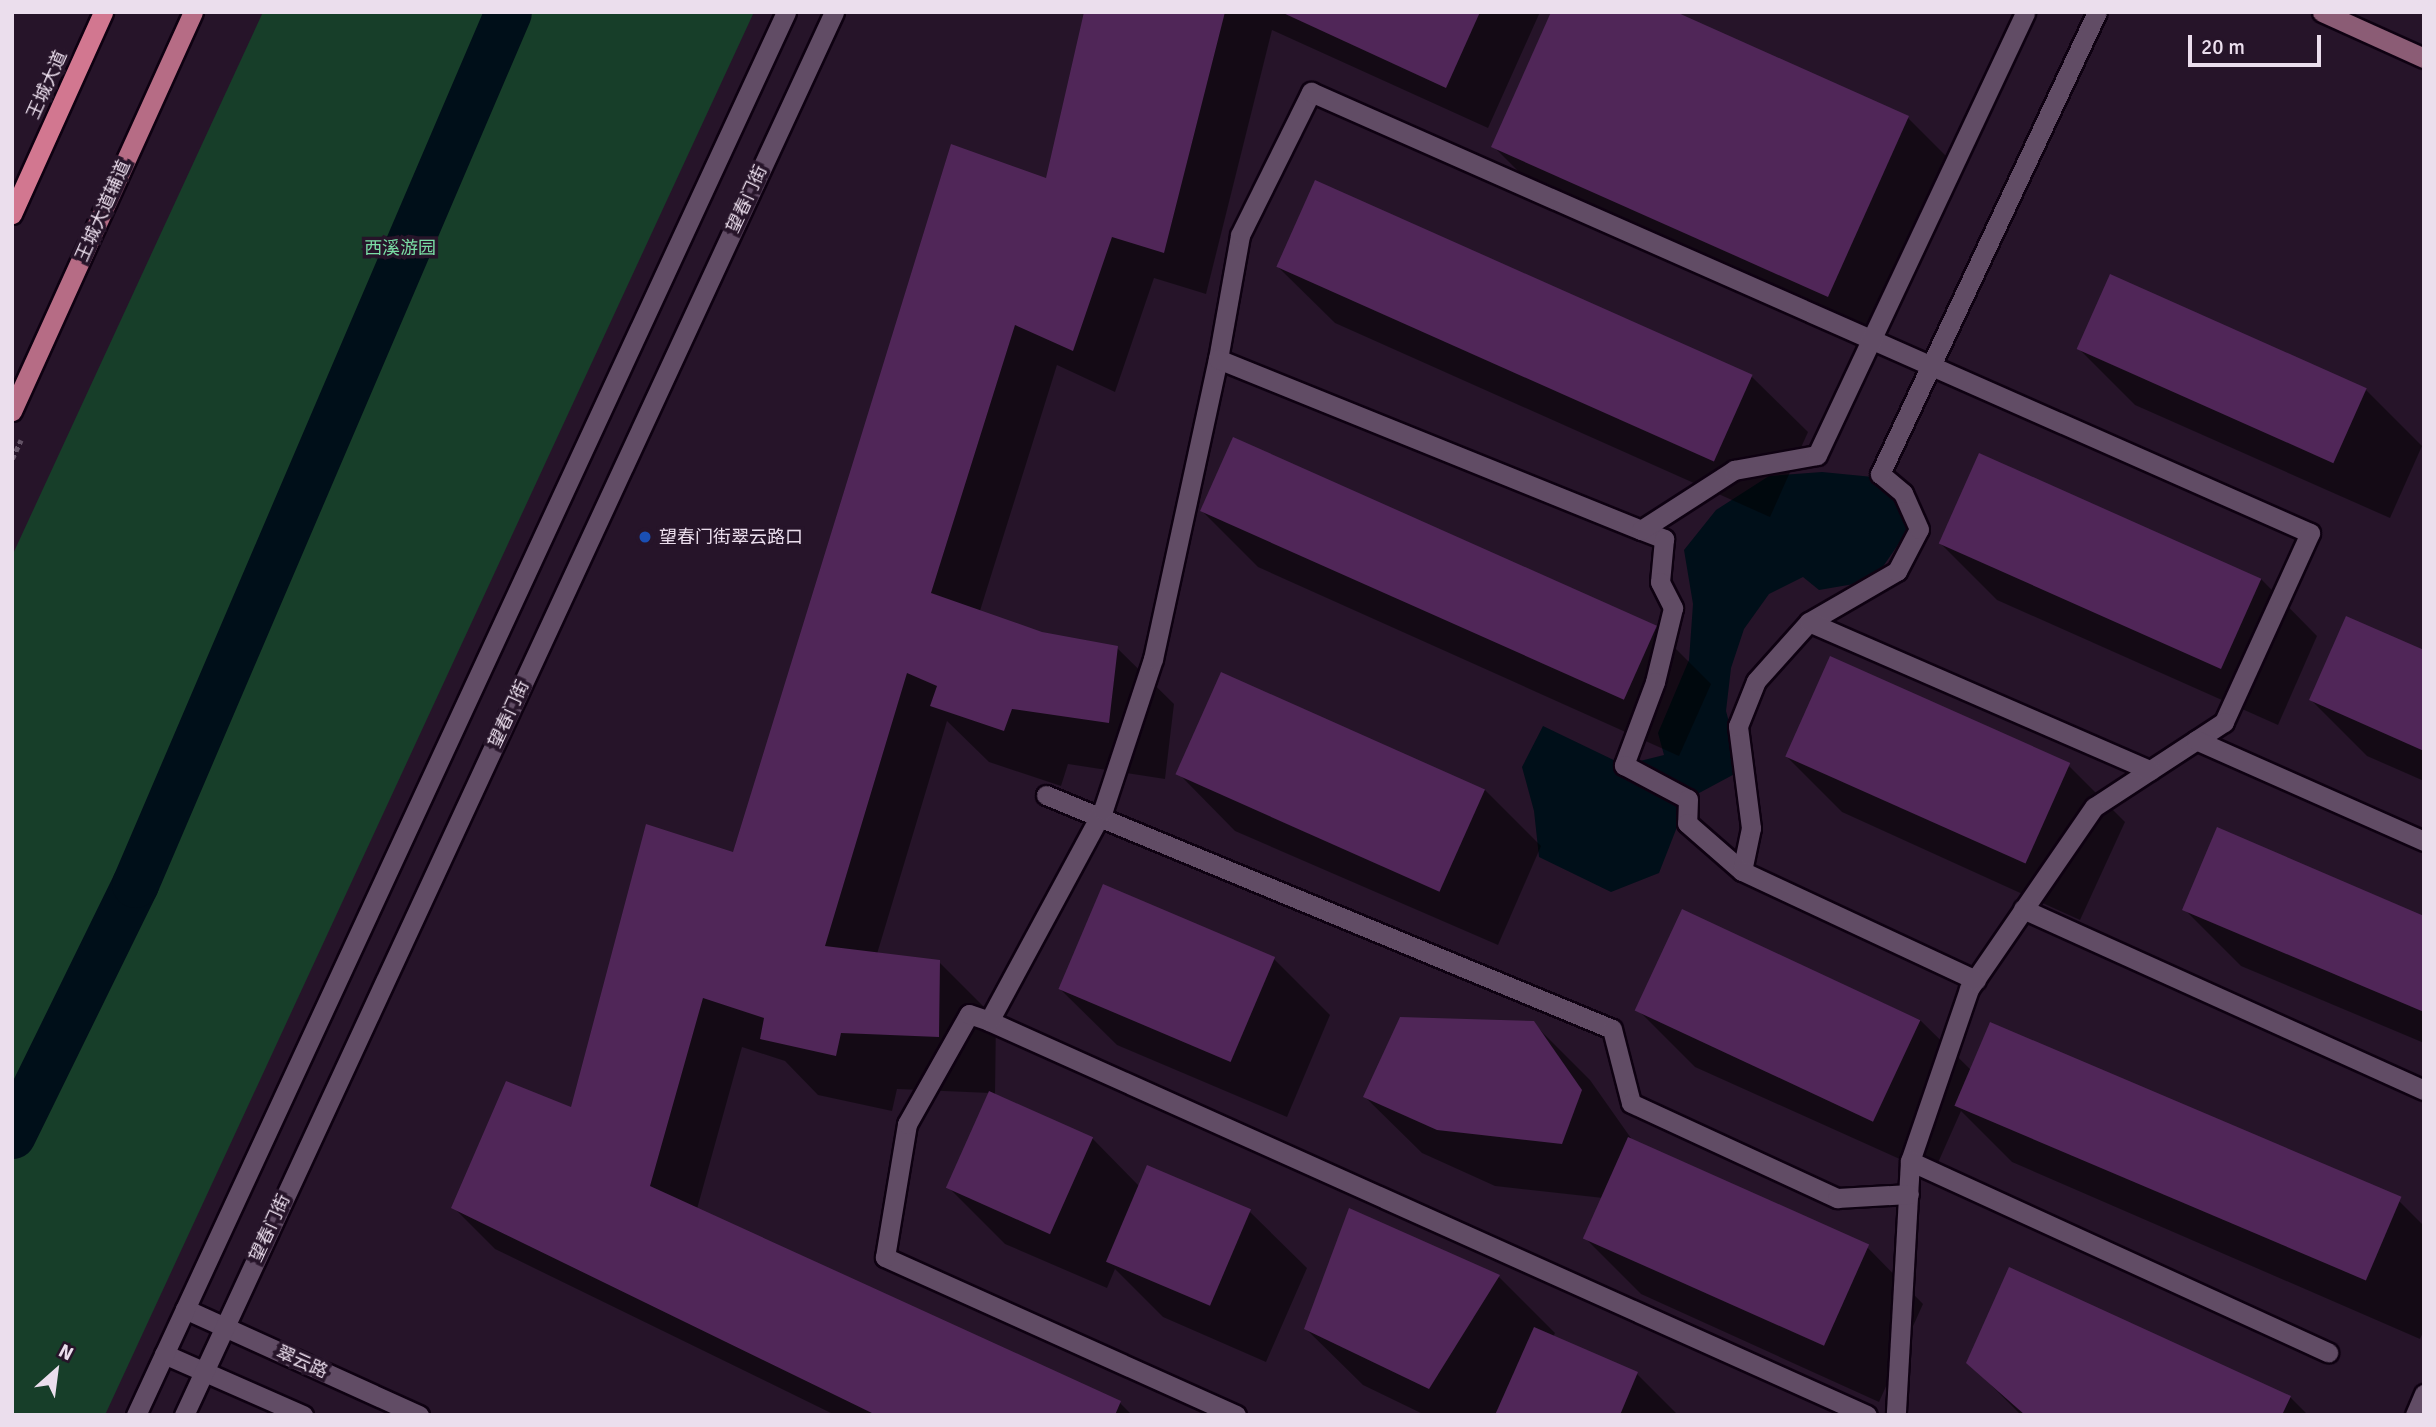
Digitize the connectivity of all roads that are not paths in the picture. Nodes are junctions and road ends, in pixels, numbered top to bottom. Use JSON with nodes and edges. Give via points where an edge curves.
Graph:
{"nodes":[{"id":1,"x":103,"y":12,"type":"edge"},
{"id":2,"x":193,"y":12,"type":"edge"},
{"id":3,"x":786,"y":12,"type":"edge"},
{"id":4,"x":834,"y":12,"type":"edge"},
{"id":5,"x":2025,"y":12,"type":"edge"},
{"id":6,"x":2097,"y":12,"type":"edge"},
{"id":7,"x":2322,"y":12,"type":"edge"},
{"id":8,"x":2424,"y":58,"type":"edge"},
{"id":9,"x":12,"y":214,"type":"edge"},
{"id":10,"x":1872,"y":339,"type":"junction"},
{"id":11,"x":1218,"y":359,"type":"junction"},
{"id":12,"x":1932,"y":366,"type":"junction"},
{"id":13,"x":12,"y":411,"type":"edge"},
{"id":14,"x":1641,"y":530,"type":"junction"},
{"id":15,"x":1810,"y":622,"type":"junction"},
{"id":16,"x":2196,"y":740,"type":"junction"},
{"id":17,"x":2150,"y":770,"type":"junction"},
{"id":18,"x":1046,"y":794,"type":"dead end"},
{"id":19,"x":1099,"y":818,"type":"junction"},
{"id":20,"x":2424,"y":841,"type":"edge"},
{"id":21,"x":1742,"y":871,"type":"junction"},
{"id":22,"x":2023,"y":909,"type":"junction"},
{"id":23,"x":1976,"y":980,"type":"junction"},
{"id":24,"x":989,"y":1021,"type":"junction"},
{"id":25,"x":2424,"y":1090,"type":"edge"},
{"id":26,"x":1910,"y":1161,"type":"junction"},
{"id":27,"x":1909,"y":1194,"type":"junction"},
{"id":28,"x":185,"y":1309,"type":"junction"},
{"id":29,"x":225,"y":1327,"type":"junction"},
{"id":30,"x":2329,"y":1352,"type":"dead end"},
{"id":31,"x":164,"y":1354,"type":"junction"},
{"id":32,"x":204,"y":1371,"type":"junction"},
{"id":33,"x":2424,"y":1394,"type":"edge"},
{"id":34,"x":136,"y":1415,"type":"edge"},
{"id":35,"x":184,"y":1415,"type":"edge"},
{"id":36,"x":303,"y":1415,"type":"edge"},
{"id":37,"x":419,"y":1415,"type":"edge"},
{"id":38,"x":1236,"y":1415,"type":"edge"},
{"id":39,"x":1867,"y":1415,"type":"edge"},
{"id":40,"x":1896,"y":1415,"type":"edge"},
{"id":41,"x":2414,"y":1415,"type":"edge"}],
"edges":[{"from":1,"to":9,"type":"highway","name":"王城大道"},
{"from":2,"to":13,"type":"main road","name":"王城大道辅道"},
{"from":3,"to":28,"type":"street"},
{"from":4,"to":29,"type":"street","name":"望春门街"},
{"from":5,"to":10,"type":"street"},
{"from":6,"to":12,"type":"street"},
{"from":7,"to":8,"type":"main road"},
{"from":10,"to":11,"type":"street","via":[[1311,92],[1240,235]]},
{"from":10,"to":12,"type":"street"},
{"from":10,"to":14,"type":"street","via":[[1817,455],[1734,470]]},
{"from":11,"to":14,"type":"street"},
{"from":11,"to":19,"type":"street","via":[[1153,659]]},
{"from":12,"to":15,"type":"street","via":[[1880,474],[1903,493],[1919,529],[1897,571]]},
{"from":12,"to":16,"type":"street","via":[[2310,533],[2224,722]]},
{"from":14,"to":21,"type":"street","via":[[1664,539],[1660,582],[1673,608],[1655,682],[1624,765],[1688,799],[1687,823]]},
{"from":15,"to":17,"type":"street"},
{"from":15,"to":21,"type":"street","via":[[1756,681],[1738,726],[1751,828]]},
{"from":16,"to":17,"type":"street"},
{"from":16,"to":20,"type":"street"},
{"from":17,"to":22,"type":"street","via":[[2094,807]]},
{"from":18,"to":19,"type":"street"},
{"from":19,"to":24,"type":"street"},
{"from":19,"to":27,"type":"street","via":[[1612,1029],[1631,1103],[1837,1198]]},
{"from":21,"to":23,"type":"street"},
{"from":22,"to":23,"type":"street"},
{"from":22,"to":25,"type":"street"},
{"from":23,"to":26,"type":"street"},
{"from":24,"to":38,"type":"street","via":[[969,1014],[908,1124],[885,1258]]},
{"from":24,"to":39,"type":"street"},
{"from":26,"to":27,"type":"street"},
{"from":26,"to":30,"type":"street"},
{"from":27,"to":40,"type":"street"},
{"from":28,"to":29,"type":"street","name":"翠云路"},
{"from":28,"to":31,"type":"street"},
{"from":29,"to":32,"type":"street","name":"望春门街"},
{"from":29,"to":37,"type":"street","name":"翠云路"},
{"from":31,"to":32,"type":"street"},
{"from":31,"to":34,"type":"street"},
{"from":32,"to":35,"type":"street","name":"望春门街"},
{"from":32,"to":36,"type":"street"},
{"from":33,"to":41,"type":"street"}]}
